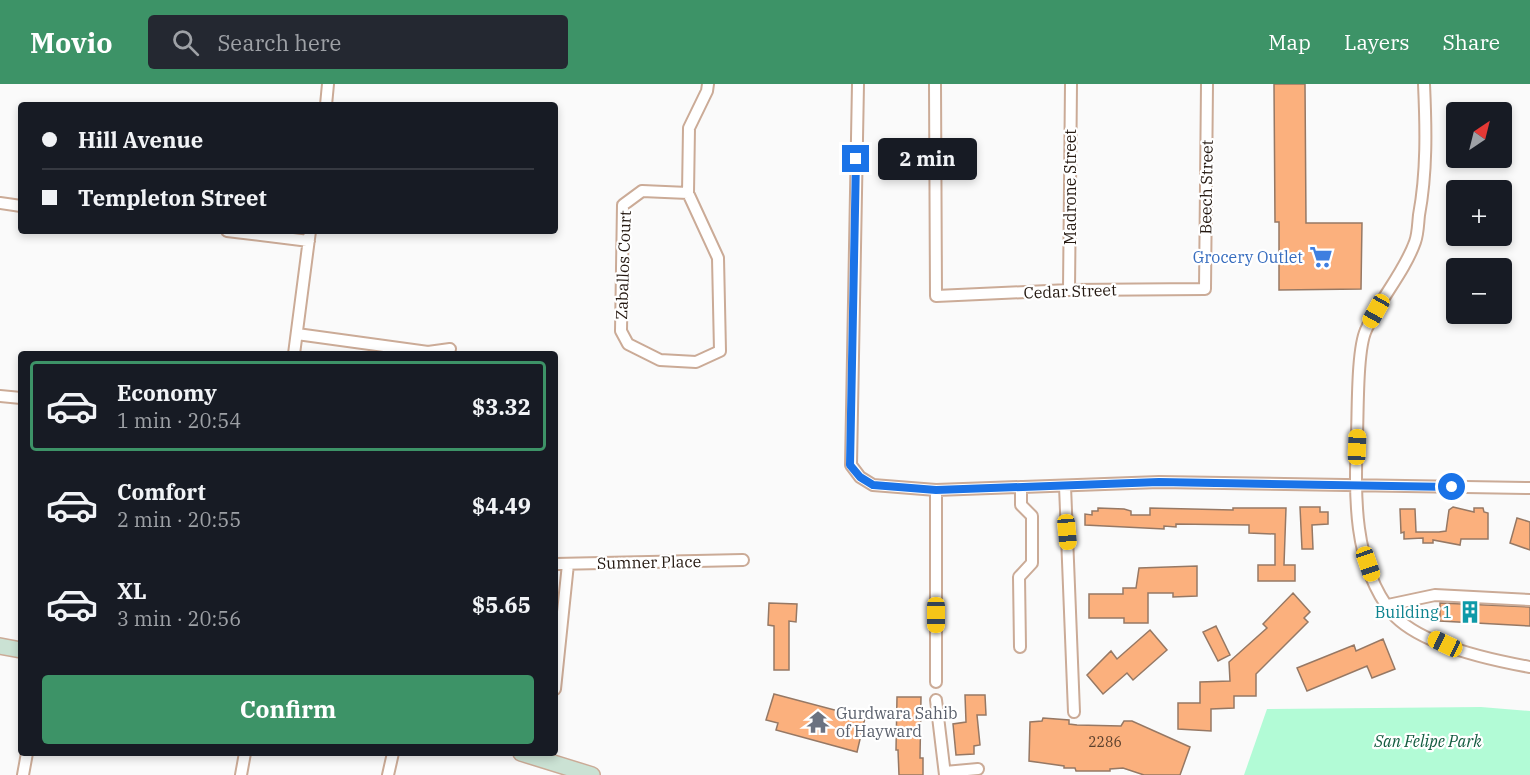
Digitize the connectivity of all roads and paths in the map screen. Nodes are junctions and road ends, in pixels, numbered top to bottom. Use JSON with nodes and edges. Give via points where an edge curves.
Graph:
{"nodes":[{"id":1,"x":328,"y":84,"type":"edge"},
{"id":2,"x":708,"y":84,"type":"edge"},
{"id":3,"x":858,"y":84,"type":"edge"},
{"id":4,"x":935,"y":84,"type":"edge"},
{"id":5,"x":1071,"y":84,"type":"edge"},
{"id":6,"x":1207,"y":84,"type":"edge"},
{"id":7,"x":1424,"y":84,"type":"edge"},
{"id":8,"x":326,"y":102,"type":"edge"},
{"id":9,"x":688,"y":194,"type":"junction"},
{"id":10,"x":0,"y":203,"type":"edge"},
{"id":11,"x":18,"y":206,"type":"edge"},
{"id":12,"x":277,"y":234,"type":"edge"},
{"id":13,"x":310,"y":236,"type":"edge"},
{"id":14,"x":1205,"y":289,"type":"joint"},
{"id":15,"x":1069,"y":290,"type":"junction"},
{"id":16,"x":297,"y":334,"type":"junction"},
{"id":17,"x":450,"y":349,"type":"dead end"},
{"id":18,"x":294,"y":351,"type":"edge"},
{"id":19,"x":421,"y":351,"type":"edge"},
{"id":20,"x":435,"y":351,"type":"edge"},
{"id":21,"x":0,"y":396,"type":"edge"},
{"id":22,"x":18,"y":398,"type":"edge"},
{"id":23,"x":1356,"y":485,"type":"junction"},
{"id":24,"x":1065,"y":486,"type":"junction"},
{"id":25,"x":1021,"y":487,"type":"junction"},
{"id":26,"x":1530,"y":488,"type":"edge"},
{"id":27,"x":936,"y":490,"type":"junction"},
{"id":28,"x":743,"y":560,"type":"dead end"},
{"id":29,"x":558,"y":564,"type":"edge"},
{"id":30,"x":568,"y":564,"type":"junction"},
{"id":31,"x":1530,"y":600,"type":"edge"},
{"id":32,"x":1388,"y":605,"type":"junction"},
{"id":33,"x":0,"y":646,"type":"edge"},
{"id":34,"x":1020,"y":647,"type":"dead end"},
{"id":35,"x":18,"y":649,"type":"edge"},
{"id":36,"x":558,"y":660,"type":"edge"},
{"id":37,"x":1530,"y":667,"type":"edge"},
{"id":38,"x":936,"y":682,"type":"dead end"},
{"id":39,"x":936,"y":700,"type":"dead end"},
{"id":40,"x":1074,"y":712,"type":"dead end"},
{"id":41,"x":26,"y":756,"type":"edge"},
{"id":42,"x":244,"y":756,"type":"edge"},
{"id":43,"x":392,"y":756,"type":"edge"},
{"id":44,"x":547,"y":756,"type":"edge"},
{"id":45,"x":978,"y":769,"type":"dead end"},
{"id":46,"x":945,"y":773,"type":"edge"},
{"id":47,"x":23,"y":775,"type":"edge"},
{"id":48,"x":241,"y":775,"type":"edge"},
{"id":49,"x":388,"y":775,"type":"edge"},
{"id":50,"x":592,"y":775,"type":"edge"}],
"edges":[{"from":1,"to":8,"type":"street"},
{"from":2,"to":9,"type":"street","name":"Zaballos Court","via":[[688,128]]},
{"from":3,"to":27,"type":"street","via":[[850,465],[873,485]]},
{"from":4,"to":15,"type":"street","name":"Cedar Street","via":[[936,296]]},
{"from":5,"to":15,"type":"street","name":"Madrone Street"},
{"from":6,"to":14,"type":"street","name":"Beech Street"},
{"from":7,"to":23,"type":"street","via":[[1425,183],[1415,242],[1365,331],[1359,381]]},
{"from":9,"to":9,"type":"street","name":"Zaballos Court","via":[[718,258],[720,351],[696,362],[660,360],[628,344],[621,331],[623,205],[642,191]]},
{"from":10,"to":11,"type":"street"},
{"from":12,"to":13,"type":"street"},
{"from":13,"to":16,"type":"street"},
{"from":14,"to":15,"type":"street","name":"Cedar Street"},
{"from":16,"to":18,"type":"street"},
{"from":16,"to":19,"type":"street"},
{"from":17,"to":20,"type":"street"},
{"from":21,"to":22,"type":"street"},
{"from":23,"to":24,"type":"street","via":[[1159,482]]},
{"from":23,"to":26,"type":"street"},
{"from":23,"to":32,"type":"street","via":[[1363,548]]},
{"from":24,"to":25,"type":"street"},
{"from":24,"to":40,"type":"street"},
{"from":25,"to":27,"type":"street"},
{"from":25,"to":34,"type":"street","via":[[1021,505],[1032,516],[1032,563],[1019,577]]},
{"from":27,"to":38,"type":"street"},
{"from":28,"to":30,"type":"street","name":"Sumner Place"},
{"from":29,"to":30,"type":"street","name":"Sumner Place"},
{"from":30,"to":36,"type":"street"},
{"from":31,"to":32,"type":"street","via":[[1435,595]]},
{"from":32,"to":37,"type":"street","via":[[1393,614],[1413,628],[1461,651]]},
{"from":33,"to":35,"type":"main road"},
{"from":39,"to":46,"type":"street"},
{"from":41,"to":47,"type":"street"},
{"from":42,"to":48,"type":"street"},
{"from":43,"to":49,"type":"street"},
{"from":44,"to":50,"type":"main road"},
{"from":45,"to":46,"type":"street"}]}
